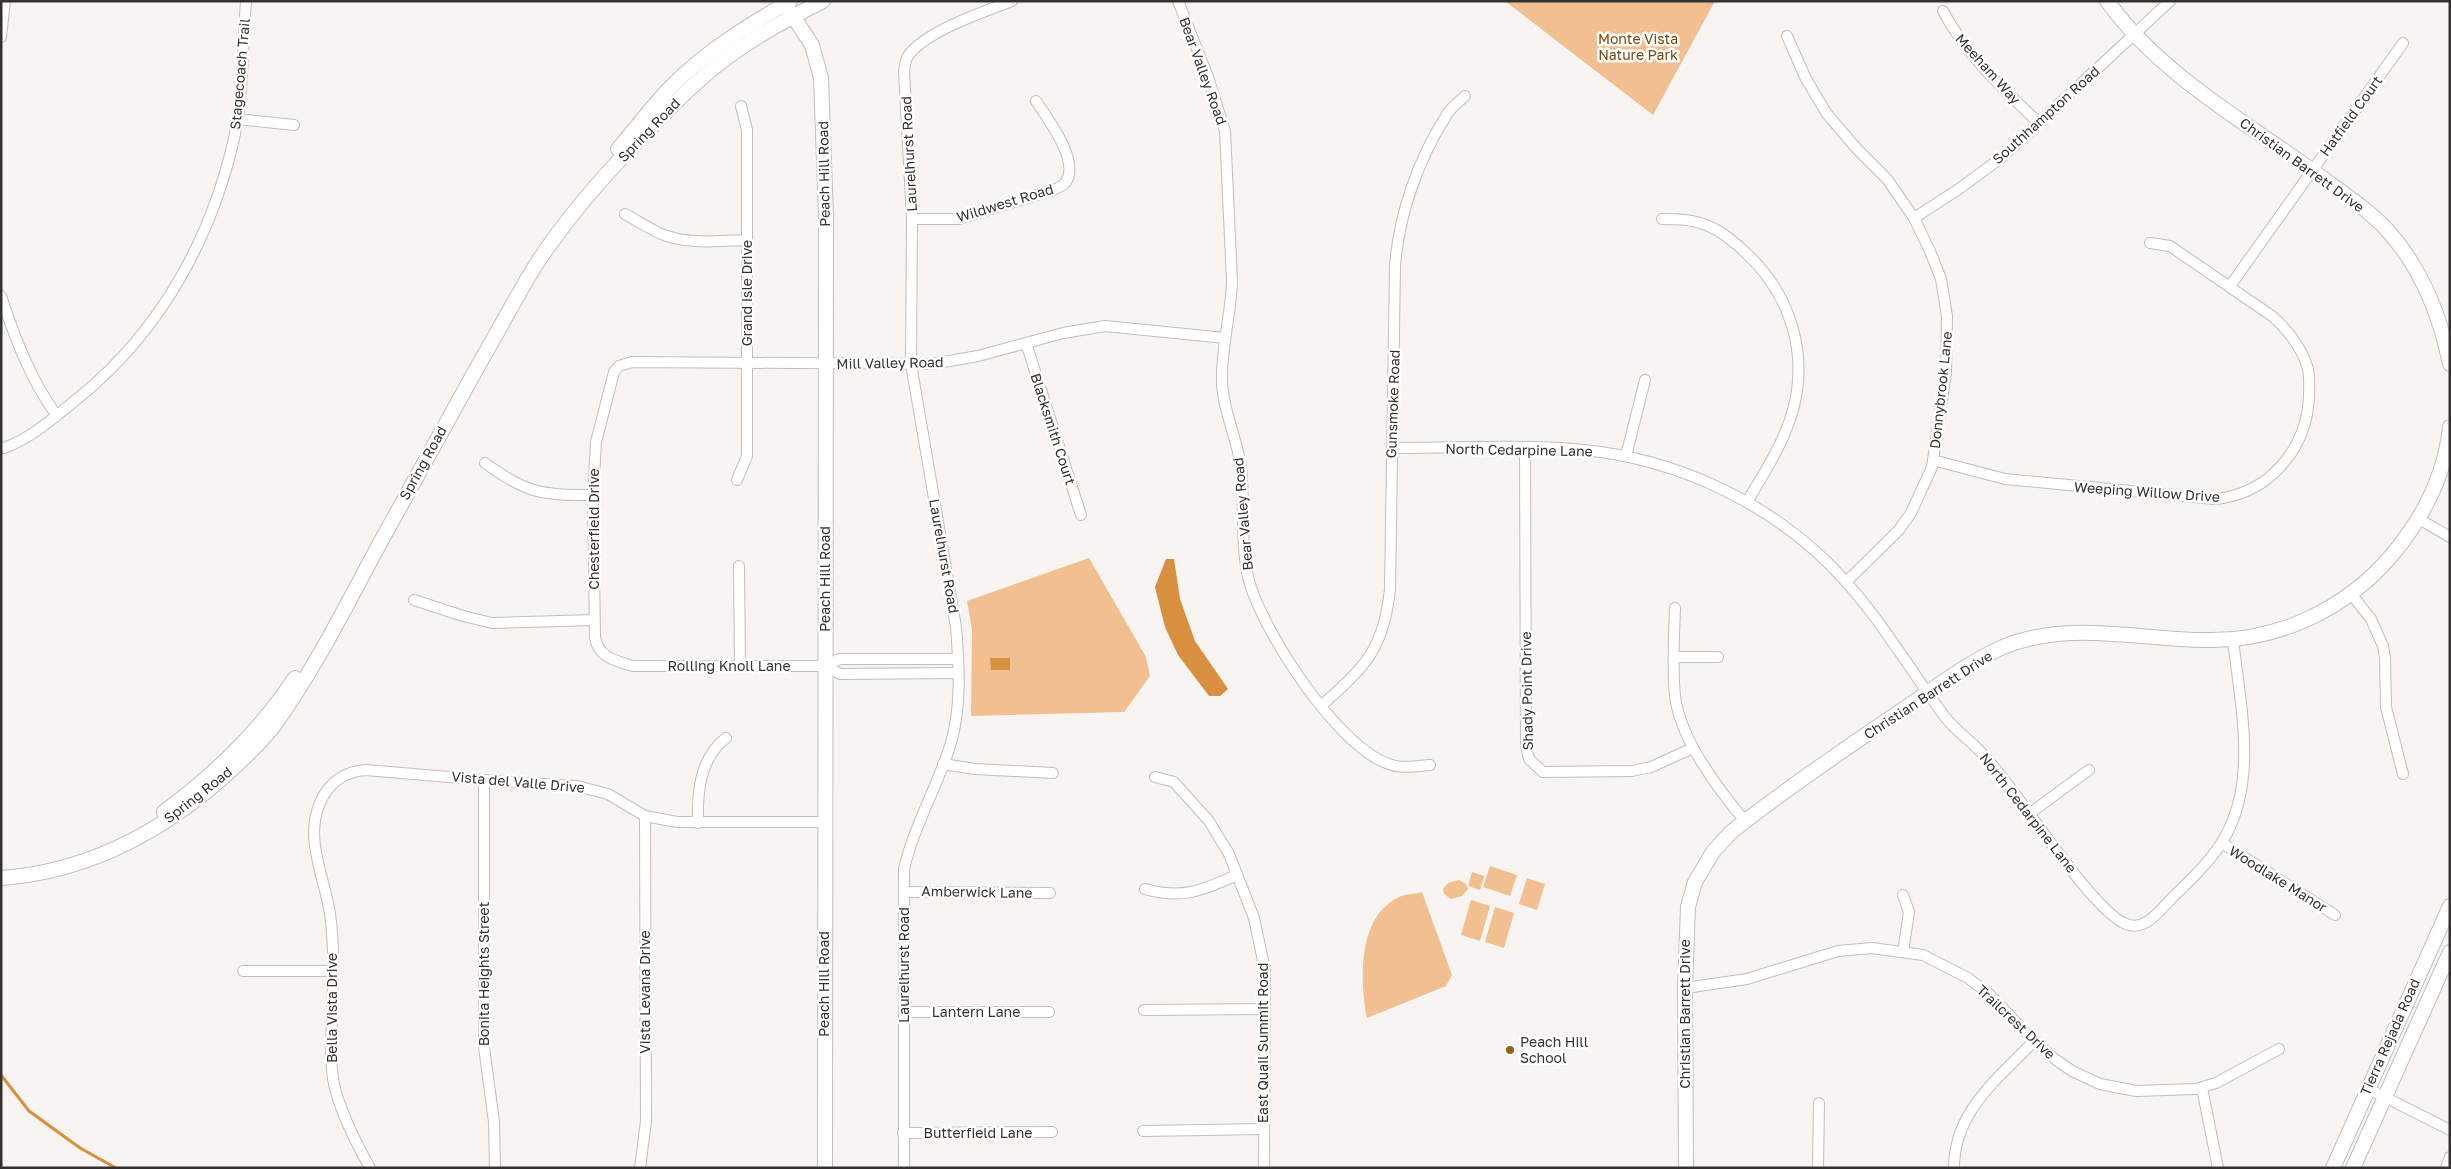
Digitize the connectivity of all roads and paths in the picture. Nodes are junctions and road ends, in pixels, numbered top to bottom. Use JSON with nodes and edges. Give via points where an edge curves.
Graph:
{"nodes":[{"id":1,"x":5,"y":1,"type":"edge"},
{"id":2,"x":246,"y":1,"type":"edge"},
{"id":3,"x":823,"y":1,"type":"edge"},
{"id":4,"x":1012,"y":1,"type":"edge"},
{"id":5,"x":1178,"y":1,"type":"edge"},
{"id":6,"x":2107,"y":1,"type":"edge"},
{"id":7,"x":2170,"y":1,"type":"edge"},
{"id":8,"x":786,"y":2,"type":"edge"},
{"id":9,"x":1943,"y":11,"type":"dead end"},
{"id":10,"x":794,"y":16,"type":"junction"},
{"id":11,"x":2133,"y":34,"type":"junction"},
{"id":12,"x":1,"y":36,"type":"edge"},
{"id":13,"x":1787,"y":36,"type":"dead end"},
{"id":14,"x":2403,"y":43,"type":"dead end"},
{"id":15,"x":1465,"y":96,"type":"dead end"},
{"id":16,"x":1036,"y":101,"type":"dead end"},
{"id":17,"x":741,"y":106,"type":"dead end"},
{"id":18,"x":237,"y":119,"type":"junction"},
{"id":19,"x":2039,"y":123,"type":"junction"},
{"id":20,"x":294,"y":125,"type":"dead end"},
{"id":21,"x":2312,"y":170,"type":"junction"},
{"id":22,"x":625,"y":214,"type":"dead end"},
{"id":23,"x":1914,"y":218,"type":"junction"},
{"id":24,"x":912,"y":219,"type":"junction"},
{"id":25,"x":1662,"y":219,"type":"dead end"},
{"id":26,"x":747,"y":240,"type":"junction"},
{"id":27,"x":2150,"y":243,"type":"dead end"},
{"id":28,"x":2230,"y":286,"type":"junction"},
{"id":29,"x":1,"y":296,"type":"edge"},
{"id":30,"x":1224,"y":338,"type":"junction"},
{"id":31,"x":1026,"y":343,"type":"junction"},
{"id":32,"x":747,"y":363,"type":"junction"},
{"id":33,"x":825,"y":364,"type":"junction"},
{"id":34,"x":910,"y":364,"type":"junction"},
{"id":35,"x":2450,"y":364,"type":"edge"},
{"id":36,"x":614,"y":372,"type":"joint"},
{"id":37,"x":1645,"y":380,"type":"dead end"},
{"id":38,"x":57,"y":416,"type":"junction"},
{"id":39,"x":2450,"y":426,"type":"edge"},
{"id":40,"x":1525,"y":447,"type":"junction"},
{"id":41,"x":4,"y":448,"type":"dead end"},
{"id":42,"x":1392,"y":448,"type":"junction"},
{"id":43,"x":1626,"y":456,"type":"junction"},
{"id":44,"x":1933,"y":460,"type":"junction"},
{"id":45,"x":485,"y":463,"type":"dead end"},
{"id":46,"x":737,"y":480,"type":"dead end"},
{"id":47,"x":593,"y":495,"type":"junction"},
{"id":48,"x":1747,"y":502,"type":"junction"},
{"id":49,"x":1081,"y":515,"type":"dead end"},
{"id":50,"x":2419,"y":519,"type":"junction"},
{"id":51,"x":2450,"y":537,"type":"edge"},
{"id":52,"x":739,"y":566,"type":"dead end"},
{"id":53,"x":1846,"y":582,"type":"junction"},
{"id":54,"x":2351,"y":594,"type":"junction"},
{"id":55,"x":414,"y":600,"type":"dead end"},
{"id":56,"x":1675,"y":608,"type":"dead end"},
{"id":57,"x":594,"y":620,"type":"junction"},
{"id":58,"x":2233,"y":639,"type":"junction"},
{"id":59,"x":1674,"y":657,"type":"junction"},
{"id":60,"x":1718,"y":657,"type":"dead end"},
{"id":61,"x":958,"y":659,"type":"junction"},
{"id":62,"x":633,"y":666,"type":"joint"},
{"id":63,"x":740,"y":666,"type":"junction"},
{"id":64,"x":826,"y":666,"type":"junction"},
{"id":65,"x":958,"y":673,"type":"junction"},
{"id":66,"x":1927,"y":692,"type":"junction"},
{"id":67,"x":1322,"y":705,"type":"junction"},
{"id":68,"x":726,"y":738,"type":"dead end"},
{"id":69,"x":1693,"y":748,"type":"junction"},
{"id":70,"x":943,"y":764,"type":"junction"},
{"id":71,"x":1430,"y":766,"type":"dead end"},
{"id":72,"x":2089,"y":770,"type":"dead end"},
{"id":73,"x":1053,"y":773,"type":"dead end"},
{"id":74,"x":2402,"y":774,"type":"dead end"},
{"id":75,"x":1155,"y":777,"type":"dead end"},
{"id":76,"x":484,"y":780,"type":"junction"},
{"id":77,"x":2030,"y":814,"type":"junction"},
{"id":78,"x":645,"y":816,"type":"junction"},
{"id":79,"x":1745,"y":821,"type":"junction"},
{"id":80,"x":824,"y":822,"type":"junction"},
{"id":81,"x":698,"y":823,"type":"junction"},
{"id":82,"x":315,"y":843,"type":"joint"},
{"id":83,"x":2222,"y":843,"type":"junction"},
{"id":84,"x":1,"y":869,"type":"edge"},
{"id":85,"x":1237,"y":875,"type":"junction"},
{"id":86,"x":1,"y":878,"type":"edge"},
{"id":87,"x":1144,"y":890,"type":"dead end"},
{"id":88,"x":905,"y":892,"type":"junction"},
{"id":89,"x":1050,"y":893,"type":"dead end"},
{"id":90,"x":1903,"y":895,"type":"dead end"},
{"id":91,"x":2450,"y":906,"type":"edge"},
{"id":92,"x":2335,"y":914,"type":"dead end"},
{"id":93,"x":1903,"y":952,"type":"junction"},
{"id":94,"x":2450,"y":952,"type":"edge"},
{"id":95,"x":243,"y":971,"type":"dead end"},
{"id":96,"x":333,"y":971,"type":"junction"},
{"id":97,"x":1684,"y":988,"type":"junction"},
{"id":98,"x":1265,"y":1009,"type":"junction"},
{"id":99,"x":1144,"y":1010,"type":"dead end"},
{"id":100,"x":904,"y":1012,"type":"junction"},
{"id":101,"x":1049,"y":1012,"type":"dead end"},
{"id":102,"x":2034,"y":1041,"type":"junction"},
{"id":103,"x":2280,"y":1049,"type":"dead end"},
{"id":104,"x":2202,"y":1088,"type":"junction"},
{"id":105,"x":2367,"y":1088,"type":"junction"},
{"id":106,"x":2384,"y":1097,"type":"junction"},
{"id":107,"x":1819,"y":1103,"type":"dead end"},
{"id":108,"x":1264,"y":1129,"type":"junction"},
{"id":109,"x":2450,"y":1130,"type":"edge"},
{"id":110,"x":1143,"y":1131,"type":"dead end"},
{"id":111,"x":1052,"y":1132,"type":"dead end"},
{"id":112,"x":903,"y":1133,"type":"junction"},
{"id":113,"x":2450,"y":1157,"type":"edge"},
{"id":114,"x":370,"y":1168,"type":"edge"},
{"id":115,"x":495,"y":1168,"type":"edge"},
{"id":116,"x":640,"y":1168,"type":"edge"},
{"id":117,"x":825,"y":1168,"type":"edge"},
{"id":118,"x":904,"y":1168,"type":"edge"},
{"id":119,"x":1264,"y":1168,"type":"edge"},
{"id":120,"x":1686,"y":1168,"type":"edge"},
{"id":121,"x":1818,"y":1168,"type":"edge"},
{"id":122,"x":1954,"y":1168,"type":"edge"},
{"id":123,"x":2218,"y":1168,"type":"edge"},
{"id":124,"x":2333,"y":1168,"type":"edge"},
{"id":125,"x":2353,"y":1168,"type":"edge"},
{"id":126,"x":2446,"y":1168,"type":"edge"}],
"edges":[{"from":1,"to":12,"type":"street"},
{"from":2,"to":18,"type":"street","name":"Stagecoach Trail"},
{"from":3,"to":10,"type":"main road","name":"Spring Road"},
{"from":4,"to":24,"type":"street","name":"Laurelhurst Road","via":[[943,30],[908,56],[904,71]]},
{"from":5,"to":30,"type":"street","name":"Bear Valley Road","via":[[1225,131],[1232,297]]},
{"from":6,"to":11,"type":"main road","name":"Christian Barrett Drive"},
{"from":7,"to":11,"type":"street","name":"Southhampton Road"},
{"from":8,"to":10,"type":"main road","name":"Peach Hill Road"},
{"from":8,"to":84,"type":"main road","name":"Spring Road","via":[[725,40],[688,70],[554,225],[498,315],[314,649],[284,695],[256,728],[219,768],[144,825],[68,857]]},
{"from":9,"to":19,"type":"street","name":"Meeham Way","via":[[1971,54]]},
{"from":10,"to":33,"type":"main road","name":"Peach Hill Road","via":[[812,45],[821,78],[826,218]]},
{"from":10,"to":86,"type":"main road","name":"Spring Road","via":[[762,34],[698,80],[606,174],[549,245],[451,412],[329,640],[271,729],[210,789],[145,834],[77,864]]},
{"from":11,"to":19,"type":"street","name":"Southhampton Road"},
{"from":11,"to":21,"type":"main road","name":"Christian Barrett Drive","via":[[2176,74]]},
{"from":13,"to":23,"type":"street","name":"Donnybrook Lane","via":[[1806,79],[1827,114],[1887,178]]},
{"from":14,"to":21,"type":"street","name":"Hatfield Court"},
{"from":15,"to":42,"type":"street","name":"Gunsmoke Road","via":[[1447,114],[1430,147],[1399,228],[1395,266]]},
{"from":16,"to":24,"type":"street","name":"Wildwest Road","via":[[1058,134],[1067,156],[1065,183],[1053,190],[959,219]]},
{"from":17,"to":26,"type":"street","name":"Grand Isle Drive","via":[[747,130]]},
{"from":18,"to":20,"type":"street"},
{"from":18,"to":38,"type":"street","name":"Stagecoach Trail","via":[[213,209],[176,287],[117,362]]},
{"from":19,"to":23,"type":"street","name":"Southhampton Road","via":[[2001,158]]},
{"from":21,"to":28,"type":"street","name":"Hatfield Court"},
{"from":21,"to":35,"type":"main road","name":"Christian Barrett Drive","via":[[2377,220],[2406,253],[2436,312]]},
{"from":22,"to":26,"type":"street","via":[[672,237]]},
{"from":23,"to":44,"type":"street","name":"Donnybrook Lane","via":[[1941,279],[1947,316],[1946,373]]},
{"from":24,"to":34,"type":"street","name":"Laurelhurst Road"},
{"from":25,"to":48,"type":"street","via":[[1702,223],[1738,245],[1775,286],[1792,325],[1798,362],[1794,409],[1776,453]]},
{"from":26,"to":32,"type":"street","name":"Grand Isle Drive"},
{"from":27,"to":28,"type":"street","name":"Weeping Willow Drive","via":[[2170,246]]},
{"from":28,"to":44,"type":"street","name":"Weeping Willow Drive","via":[[2285,328],[2300,350],[2308,371],[2309,409],[2301,437],[2278,470],[2253,488],[2226,498],[2197,498],[2005,479]]},
{"from":29,"to":38,"type":"street","via":[[31,374]]},
{"from":30,"to":31,"type":"street","name":"Mill Valley Road","via":[[1105,326]]},
{"from":30,"to":67,"type":"street","name":"Bear Valley Road","via":[[1223,396],[1241,466],[1248,578],[1268,625]]},
{"from":31,"to":34,"type":"street","name":"Mill Valley Road","via":[[944,363]]},
{"from":31,"to":49,"type":"street","name":"Blacksmith Court"},
{"from":32,"to":33,"type":"street","name":"Mill Valley Road"},
{"from":32,"to":36,"type":"street","name":"Mill Valley Road","via":[[632,362],[619,366]]},
{"from":32,"to":46,"type":"street","name":"Grand Isle Drive","via":[[747,456]]},
{"from":33,"to":34,"type":"street","name":"Mill Valley Road"},
{"from":33,"to":64,"type":"main road","name":"Peach Hill Road"},
{"from":34,"to":61,"type":"street","name":"Laurelhurst Road","via":[[956,627]]},
{"from":36,"to":47,"type":"street","name":"Chesterfield Drive","via":[[596,442]]},
{"from":37,"to":43,"type":"street"},
{"from":38,"to":41,"type":"street","name":"Stagecoach Trail","via":[[18,443]]},
{"from":39,"to":50,"type":"main road","name":"Christian Barrett Drive","via":[[2441,469]]},
{"from":40,"to":42,"type":"street","name":"North Cedarpine Lane"},
{"from":40,"to":43,"type":"street","name":"North Cedarpine Lane"},
{"from":40,"to":69,"type":"street","name":"Shady Point Drive","via":[[1526,746],[1529,759],[1543,772],[1608,773],[1652,767]]},
{"from":42,"to":67,"type":"street","name":"Gunsmoke Road","via":[[1390,589],[1383,630],[1369,659]]},
{"from":43,"to":48,"type":"street","name":"North Cedarpine Lane","via":[[1682,472]]},
{"from":44,"to":53,"type":"street","name":"Donnybrook Lane","via":[[1925,485],[1903,524]]},
{"from":45,"to":47,"type":"street","via":[[514,483],[535,492]]},
{"from":47,"to":57,"type":"street","name":"Chesterfield Drive"},
{"from":48,"to":53,"type":"street","name":"North Cedarpine Lane","via":[[1794,534]]},
{"from":50,"to":51,"type":"street"},
{"from":50,"to":54,"type":"main road","name":"Christian Barrett Drive","via":[[2380,570]]},
{"from":52,"to":63,"type":"street"},
{"from":53,"to":66,"type":"street","name":"North Cedarpine Lane","via":[[1873,614]]},
{"from":54,"to":58,"type":"main road","name":"Christian Barrett Drive","via":[[2320,614],[2281,630]]},
{"from":54,"to":74,"type":"street","via":[[2371,619],[2383,646],[2386,707]]},
{"from":55,"to":57,"type":"street","via":[[492,623]]},
{"from":56,"to":59,"type":"street"},
{"from":57,"to":62,"type":"street","name":"Chesterfield Drive","via":[[595,638],[600,650],[608,659]]},
{"from":58,"to":66,"type":"main road","name":"Christian Barrett Drive","via":[[2062,633],[2004,647]]},
{"from":58,"to":83,"type":"street","name":"North Cedarpine Lane","via":[[2245,758],[2237,809]]},
{"from":59,"to":60,"type":"street"},
{"from":59,"to":69,"type":"street","via":[[1679,716]]},
{"from":61,"to":64,"type":"street","name":"Rolling Knoll Lane","via":[[839,660]]},
{"from":61,"to":65,"type":"street","name":"Laurelhurst Road"},
{"from":62,"to":63,"type":"street","name":"Rolling Knoll Lane"},
{"from":63,"to":64,"type":"street","name":"Rolling Knoll Lane"},
{"from":64,"to":65,"type":"street","name":"Rolling Knoll Lane","via":[[840,674]]},
{"from":64,"to":80,"type":"main road","name":"Peach Hill Road"},
{"from":65,"to":70,"type":"street","name":"Laurelhurst Road","via":[[955,723]]},
{"from":66,"to":77,"type":"street","name":"North Cedarpine Lane","via":[[1948,721],[1994,767]]},
{"from":66,"to":79,"type":"main road","name":"Christian Barrett Drive"},
{"from":67,"to":71,"type":"street","name":"Bear Valley Road","via":[[1343,732],[1374,758],[1400,767]]},
{"from":68,"to":81,"type":"street","via":[[709,755],[704,768],[697,806]]},
{"from":69,"to":79,"type":"street"},
{"from":70,"to":73,"type":"street"},
{"from":70,"to":88,"type":"street","name":"Laurelhurst Road","via":[[909,847],[904,869]]},
{"from":72,"to":77,"type":"street"},
{"from":75,"to":85,"type":"street","name":"East Quail Summit Road","via":[[1174,782],[1196,804],[1223,842]]},
{"from":76,"to":78,"type":"street","name":"Vista del Valle Drive","via":[[595,789]]},
{"from":76,"to":82,"type":"street","name":"Vista del Valle Drive","via":[[366,770],[350,772],[334,782],[320,803]]},
{"from":76,"to":115,"type":"street","name":"Bonita Heights Street","via":[[484,1047],[494,1122]]},
{"from":77,"to":83,"type":"street","name":"North Cedarpine Lane","via":[[2080,880],[2116,918],[2126,924],[2144,924]]},
{"from":78,"to":81,"type":"street","name":"Vista del Valle Drive"},
{"from":78,"to":116,"type":"street","name":"Vista Levana Drive","via":[[646,1121]]},
{"from":79,"to":97,"type":"main road","name":"Christian Barrett Drive","via":[[1713,852],[1695,882],[1688,907]]},
{"from":80,"to":81,"type":"street","name":"Vista del Valle Drive"},
{"from":80,"to":117,"type":"main road","name":"Peach Hill Road"},
{"from":82,"to":96,"type":"street","name":"Bella Vista Drive","via":[[330,916]]},
{"from":83,"to":92,"type":"street","name":"Woodlake Manor"},
{"from":85,"to":87,"type":"street","via":[[1194,893],[1161,894]]},
{"from":85,"to":98,"type":"street","name":"East Quail Summit Road","via":[[1260,940],[1265,970]]},
{"from":88,"to":89,"type":"street","name":"Amberwick Lane"},
{"from":88,"to":100,"type":"street","name":"Laurelhurst Road"},
{"from":90,"to":93,"type":"street","via":[[1909,912]]},
{"from":91,"to":105,"type":"main road","name":"Tierra Rejada Road"},
{"from":93,"to":97,"type":"street","name":"Trailcrest Drive","via":[[1872,948],[1838,951],[1747,979]]},
{"from":93,"to":102,"type":"street","name":"Trailcrest Drive","via":[[1924,955],[1981,987]]},
{"from":94,"to":106,"type":"main road","name":"Tierra Rejada Road"},
{"from":95,"to":96,"type":"street"},
{"from":96,"to":114,"type":"street","name":"Bella Vista Drive","via":[[331,1061],[334,1085]]},
{"from":97,"to":120,"type":"main road","name":"Christian Barrett Drive"},
{"from":98,"to":99,"type":"street"},
{"from":98,"to":108,"type":"street","name":"East Quail Summit Road"},
{"from":100,"to":101,"type":"street","name":"Lantern Lane"},
{"from":100,"to":112,"type":"street","name":"Laurelhurst Road"},
{"from":102,"to":104,"type":"street","name":"Trailcrest Drive","via":[[2072,1071],[2100,1084],[2153,1092]]},
{"from":102,"to":122,"type":"street","via":[[1986,1088],[1969,1112],[1958,1141]]},
{"from":103,"to":104,"type":"street"},
{"from":104,"to":123,"type":"street"},
{"from":105,"to":106,"type":"street"},
{"from":105,"to":124,"type":"main road","name":"Tierra Rejada Road"},
{"from":106,"to":109,"type":"street"},
{"from":106,"to":125,"type":"main road","name":"Tierra Rejada Road"},
{"from":107,"to":121,"type":"street"},
{"from":108,"to":110,"type":"street"},
{"from":108,"to":119,"type":"street","name":"East Quail Summit Road"},
{"from":111,"to":112,"type":"street","name":"Butterfield Lane"},
{"from":112,"to":118,"type":"street","name":"Laurelhurst Road"},
{"from":113,"to":126,"type":"street"}]}
